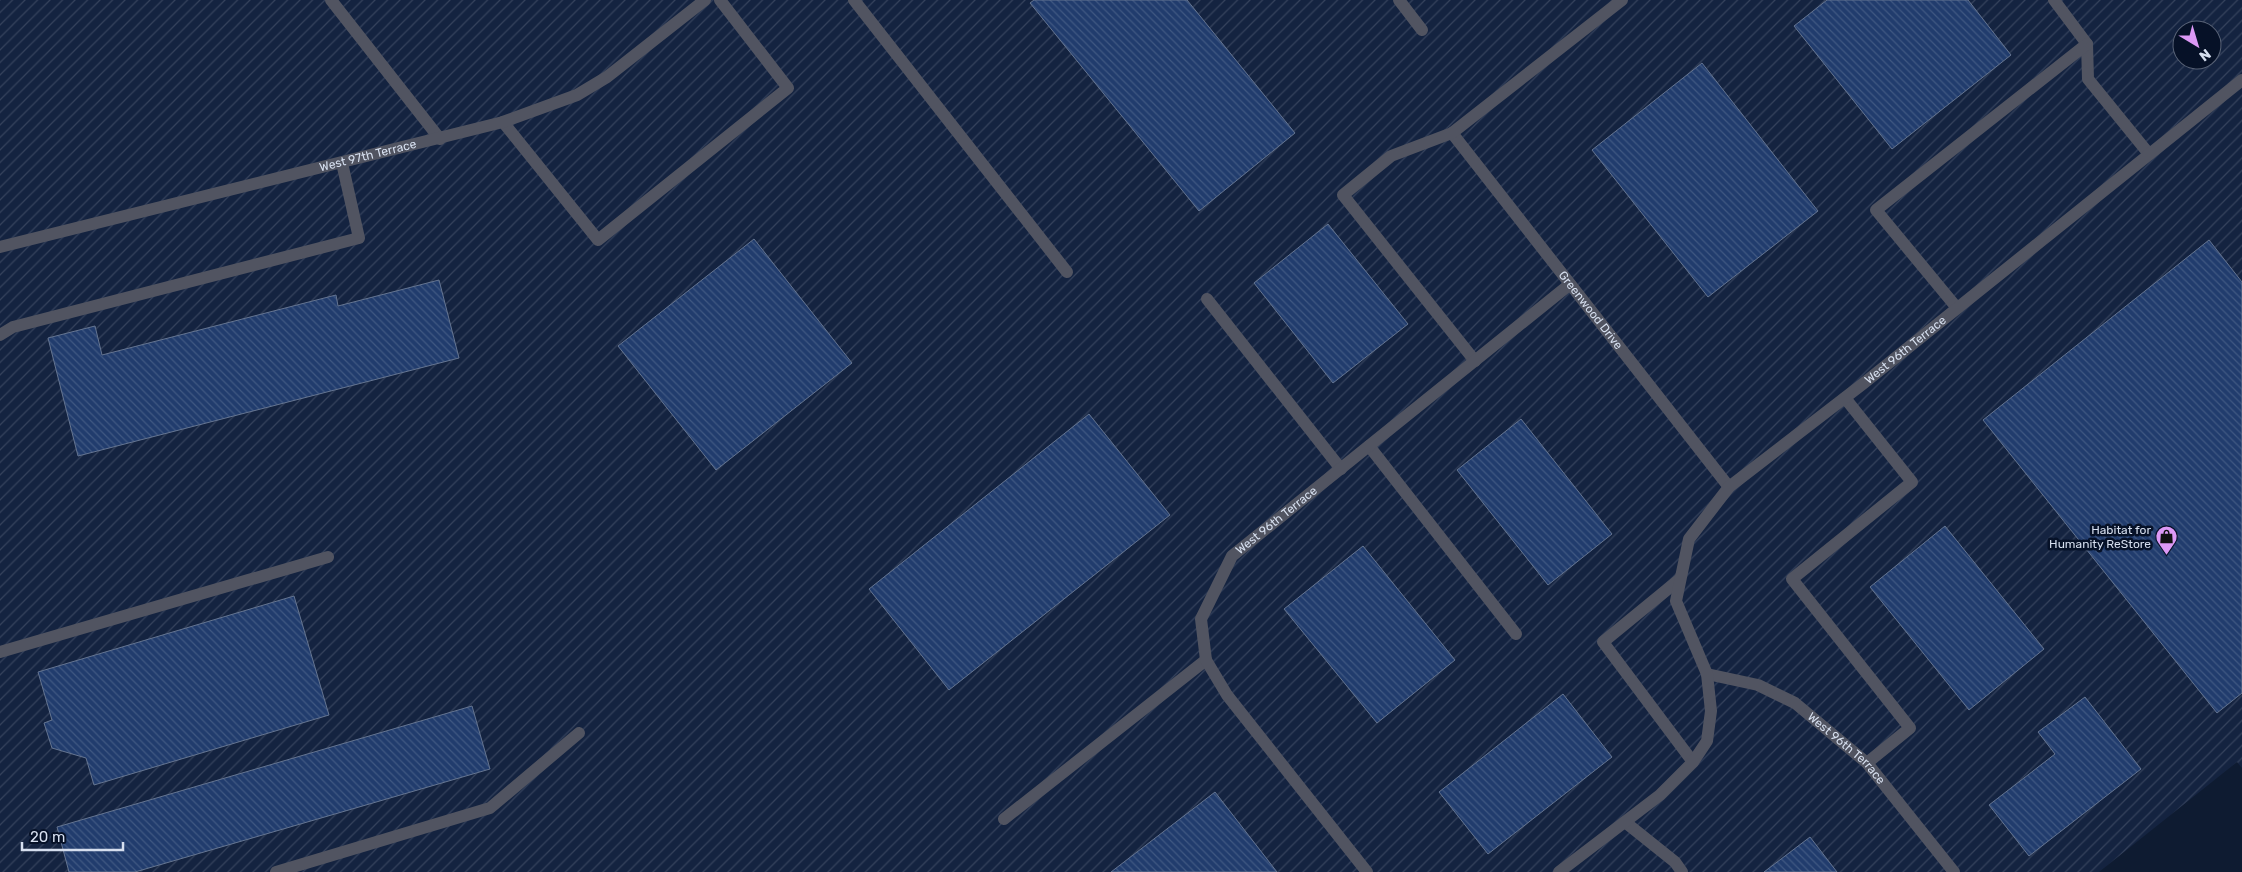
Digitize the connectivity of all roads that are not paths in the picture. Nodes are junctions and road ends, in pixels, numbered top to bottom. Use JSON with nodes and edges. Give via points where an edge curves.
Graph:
{"nodes":[{"id":1,"x":331,"y":0,"type":"edge"},
{"id":2,"x":705,"y":0,"type":"edge"},
{"id":3,"x":720,"y":0,"type":"edge"},
{"id":4,"x":854,"y":0,"type":"edge"},
{"id":5,"x":1399,"y":0,"type":"edge"},
{"id":6,"x":1622,"y":0,"type":"edge"},
{"id":7,"x":2054,"y":0,"type":"edge"},
{"id":8,"x":1422,"y":30,"type":"dead end"},
{"id":9,"x":2087,"y":44,"type":"junction"},
{"id":10,"x":2242,"y":80,"type":"edge"},
{"id":11,"x":503,"y":122,"type":"junction"},
{"id":12,"x":1452,"y":133,"type":"junction"},
{"id":13,"x":440,"y":139,"type":"junction"},
{"id":14,"x":2149,"y":154,"type":"junction"},
{"id":15,"x":342,"y":163,"type":"junction"},
{"id":16,"x":0,"y":246,"type":"edge"},
{"id":17,"x":1067,"y":272,"type":"dead end"},
{"id":18,"x":1569,"y":285,"type":"junction"},
{"id":19,"x":1207,"y":299,"type":"dead end"},
{"id":20,"x":1957,"y":308,"type":"junction"},
{"id":21,"x":0,"y":335,"type":"edge"},
{"id":22,"x":1475,"y":361,"type":"junction"},
{"id":23,"x":1845,"y":398,"type":"junction"},
{"id":24,"x":1369,"y":446,"type":"junction"},
{"id":25,"x":1341,"y":469,"type":"junction"},
{"id":26,"x":1729,"y":487,"type":"junction"},
{"id":27,"x":328,"y":557,"type":"dead end"},
{"id":28,"x":1680,"y":579,"type":"junction"},
{"id":29,"x":1516,"y":634,"type":"dead end"},
{"id":30,"x":0,"y":652,"type":"edge"},
{"id":31,"x":1206,"y":660,"type":"junction"},
{"id":32,"x":1707,"y":674,"type":"junction"},
{"id":33,"x":579,"y":733,"type":"dead end"},
{"id":34,"x":1693,"y":762,"type":"junction"},
{"id":35,"x":1867,"y":763,"type":"junction"},
{"id":36,"x":1004,"y":819,"type":"dead end"},
{"id":37,"x":1625,"y":822,"type":"junction"},
{"id":38,"x":276,"y":872,"type":"edge"},
{"id":39,"x":1367,"y":872,"type":"edge"},
{"id":40,"x":1559,"y":872,"type":"edge"},
{"id":41,"x":1682,"y":872,"type":"edge"},
{"id":42,"x":1954,"y":872,"type":"edge"}],
"edges":[{"from":1,"to":13,"type":"street"},
{"from":2,"to":11,"type":"street","name":"West 97th Terrace","via":[[607,77],[577,95]]},
{"from":3,"to":11,"type":"street","via":[[788,88],[598,240]]},
{"from":4,"to":17,"type":"street"},
{"from":5,"to":8,"type":"street"},
{"from":6,"to":12,"type":"street"},
{"from":7,"to":9,"type":"street"},
{"from":9,"to":14,"type":"street","via":[[2088,79]]},
{"from":9,"to":20,"type":"street","via":[[1876,210]]},
{"from":10,"to":14,"type":"street","name":"West 96th Terrace"},
{"from":11,"to":13,"type":"street","name":"West 97th Terrace"},
{"from":12,"to":18,"type":"street","name":"Greenwood Drive"},
{"from":12,"to":22,"type":"street","via":[[1391,156],[1343,195]]},
{"from":13,"to":15,"type":"street","name":"West 97th Terrace"},
{"from":14,"to":20,"type":"street","name":"West 96th Terrace"},
{"from":15,"to":16,"type":"street","name":"West 97th Terrace"},
{"from":15,"to":21,"type":"street","via":[[359,238],[13,327]]},
{"from":18,"to":22,"type":"street","name":"West 96th Terrace"},
{"from":18,"to":26,"type":"street","name":"Greenwood Drive"},
{"from":19,"to":25,"type":"street"},
{"from":20,"to":23,"type":"street","name":"West 96th Terrace"},
{"from":22,"to":24,"type":"street","name":"West 96th Terrace"},
{"from":23,"to":26,"type":"street","name":"West 96th Terrace"},
{"from":23,"to":35,"type":"street","via":[[1912,482],[1792,579],[1910,728]]},
{"from":24,"to":25,"type":"street","name":"West 96th Terrace"},
{"from":24,"to":29,"type":"street"},
{"from":25,"to":31,"type":"street","name":"West 96th Terrace","via":[[1232,556],[1200,619]]},
{"from":26,"to":28,"type":"street","name":"West 96th Terrace","via":[[1689,539]]},
{"from":27,"to":30,"type":"street"},
{"from":28,"to":32,"type":"street","name":"West 96th Terrace","via":[[1676,602]]},
{"from":28,"to":34,"type":"street","via":[[1603,642]]},
{"from":31,"to":36,"type":"street"},
{"from":31,"to":39,"type":"street","name":"West 96th Terrace","via":[[1227,695]]},
{"from":32,"to":34,"type":"street","name":"West 96th Terrace","via":[[1711,711],[1709,726],[1706,741]]},
{"from":32,"to":35,"type":"street","name":"West 96th Terrace","via":[[1758,685],[1795,703]]},
{"from":33,"to":38,"type":"street","via":[[490,808]]},
{"from":34,"to":37,"type":"street","name":"West 96th Terrace","via":[[1660,795]]},
{"from":35,"to":42,"type":"street","name":"West 96th Terrace"},
{"from":37,"to":40,"type":"street","name":"West 96th Terrace"},
{"from":37,"to":41,"type":"street","via":[[1675,862]]}]}
